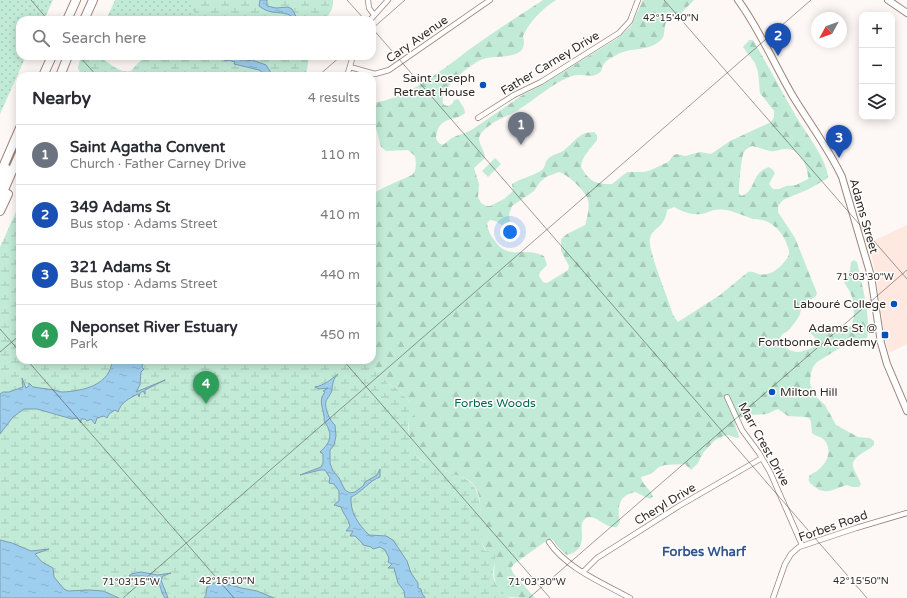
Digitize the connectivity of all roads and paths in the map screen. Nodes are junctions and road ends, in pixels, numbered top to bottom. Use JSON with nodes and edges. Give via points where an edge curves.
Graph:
{"nodes":[{"id":1,"x":76,"y":0,"type":"edge"},
{"id":2,"x":81,"y":0,"type":"edge"},
{"id":3,"x":87,"y":0,"type":"edge"},
{"id":4,"x":93,"y":0,"type":"edge"},
{"id":5,"x":368,"y":0,"type":"edge"},
{"id":6,"x":388,"y":0,"type":"edge"},
{"id":7,"x":490,"y":0,"type":"edge"},
{"id":8,"x":638,"y":0,"type":"edge"},
{"id":9,"x":738,"y":0,"type":"edge"},
{"id":10,"x":888,"y":0,"type":"edge"},
{"id":11,"x":907,"y":13,"type":"edge"},
{"id":12,"x":374,"y":15,"type":"joint"},
{"id":13,"x":70,"y":16,"type":"edge"},
{"id":14,"x":74,"y":16,"type":"edge"},
{"id":15,"x":80,"y":16,"type":"edge"},
{"id":16,"x":86,"y":16,"type":"edge"},
{"id":17,"x":50,"y":60,"type":"edge"},
{"id":18,"x":54,"y":60,"type":"edge"},
{"id":19,"x":61,"y":60,"type":"edge"},
{"id":20,"x":66,"y":60,"type":"edge"},
{"id":21,"x":352,"y":60,"type":"edge"},
{"id":22,"x":350,"y":67,"type":"junction"},
{"id":23,"x":45,"y":72,"type":"edge"},
{"id":24,"x":50,"y":72,"type":"edge"},
{"id":25,"x":56,"y":72,"type":"edge"},
{"id":26,"x":62,"y":72,"type":"edge"},
{"id":27,"x":348,"y":72,"type":"edge"},
{"id":28,"x":367,"y":72,"type":"edge"},
{"id":29,"x":376,"y":73,"type":"edge"},
{"id":30,"x":478,"y":118,"type":"dead end"},
{"id":31,"x":16,"y":137,"type":"edge"},
{"id":32,"x":16,"y":148,"type":"edge"},
{"id":33,"x":16,"y":162,"type":"edge"},
{"id":34,"x":0,"y":174,"type":"edge"},
{"id":35,"x":16,"y":175,"type":"edge"},
{"id":36,"x":0,"y":185,"type":"edge"},
{"id":37,"x":0,"y":199,"type":"edge"},
{"id":38,"x":0,"y":212,"type":"edge"},
{"id":39,"x":727,"y":397,"type":"dead end"},
{"id":40,"x":907,"y":411,"type":"edge"},
{"id":41,"x":762,"y":458,"type":"junction"},
{"id":42,"x":907,"y":513,"type":"edge"},
{"id":43,"x":549,"y":542,"type":"dead end"},
{"id":44,"x":802,"y":545,"type":"junction"},
{"id":45,"x":583,"y":572,"type":"junction"},
{"id":46,"x":630,"y":598,"type":"edge"},
{"id":47,"x":773,"y":598,"type":"edge"}],
"edges":[{"from":1,"to":13,"type":"highway"},
{"from":2,"to":14,"type":"highway"},
{"from":3,"to":15,"type":"highway"},
{"from":4,"to":16,"type":"highway"},
{"from":5,"to":12,"type":"street","via":[[369,8]]},
{"from":6,"to":12,"type":"street"},
{"from":7,"to":29,"type":"street","name":"Cary Avenue","via":[[389,70]]},
{"from":8,"to":30,"type":"street","name":"Father Carney Drive","via":[[630,21],[618,33]]},
{"from":9,"to":40,"type":"main road","name":"Adams Street","via":[[842,177],[870,276],[882,348]]},
{"from":10,"to":11,"type":"main road"},
{"from":17,"to":23,"type":"highway"},
{"from":18,"to":24,"type":"highway"},
{"from":19,"to":25,"type":"highway"},
{"from":20,"to":26,"type":"highway"},
{"from":21,"to":22,"type":"street"},
{"from":22,"to":27,"type":"street"},
{"from":22,"to":28,"type":"street","name":"Cary Avenue"},
{"from":31,"to":34,"type":"highway"},
{"from":32,"to":36,"type":"highway"},
{"from":33,"to":37,"type":"highway"},
{"from":35,"to":38,"type":"highway"},
{"from":39,"to":41,"type":"street","name":"Marr Crest Drive","via":[[742,430]]},
{"from":41,"to":44,"type":"street","name":"Marr Crest Drive","via":[[773,477]]},
{"from":41,"to":45,"type":"street","name":"Cheryl Drive","via":[[603,554],[591,562]]},
{"from":42,"to":44,"type":"street","name":"Forbes Road"},
{"from":43,"to":45,"type":"street","via":[[561,557]]},
{"from":44,"to":47,"type":"street","name":"Forbes Road","via":[[787,560]]},
{"from":45,"to":46,"type":"street"}]}
